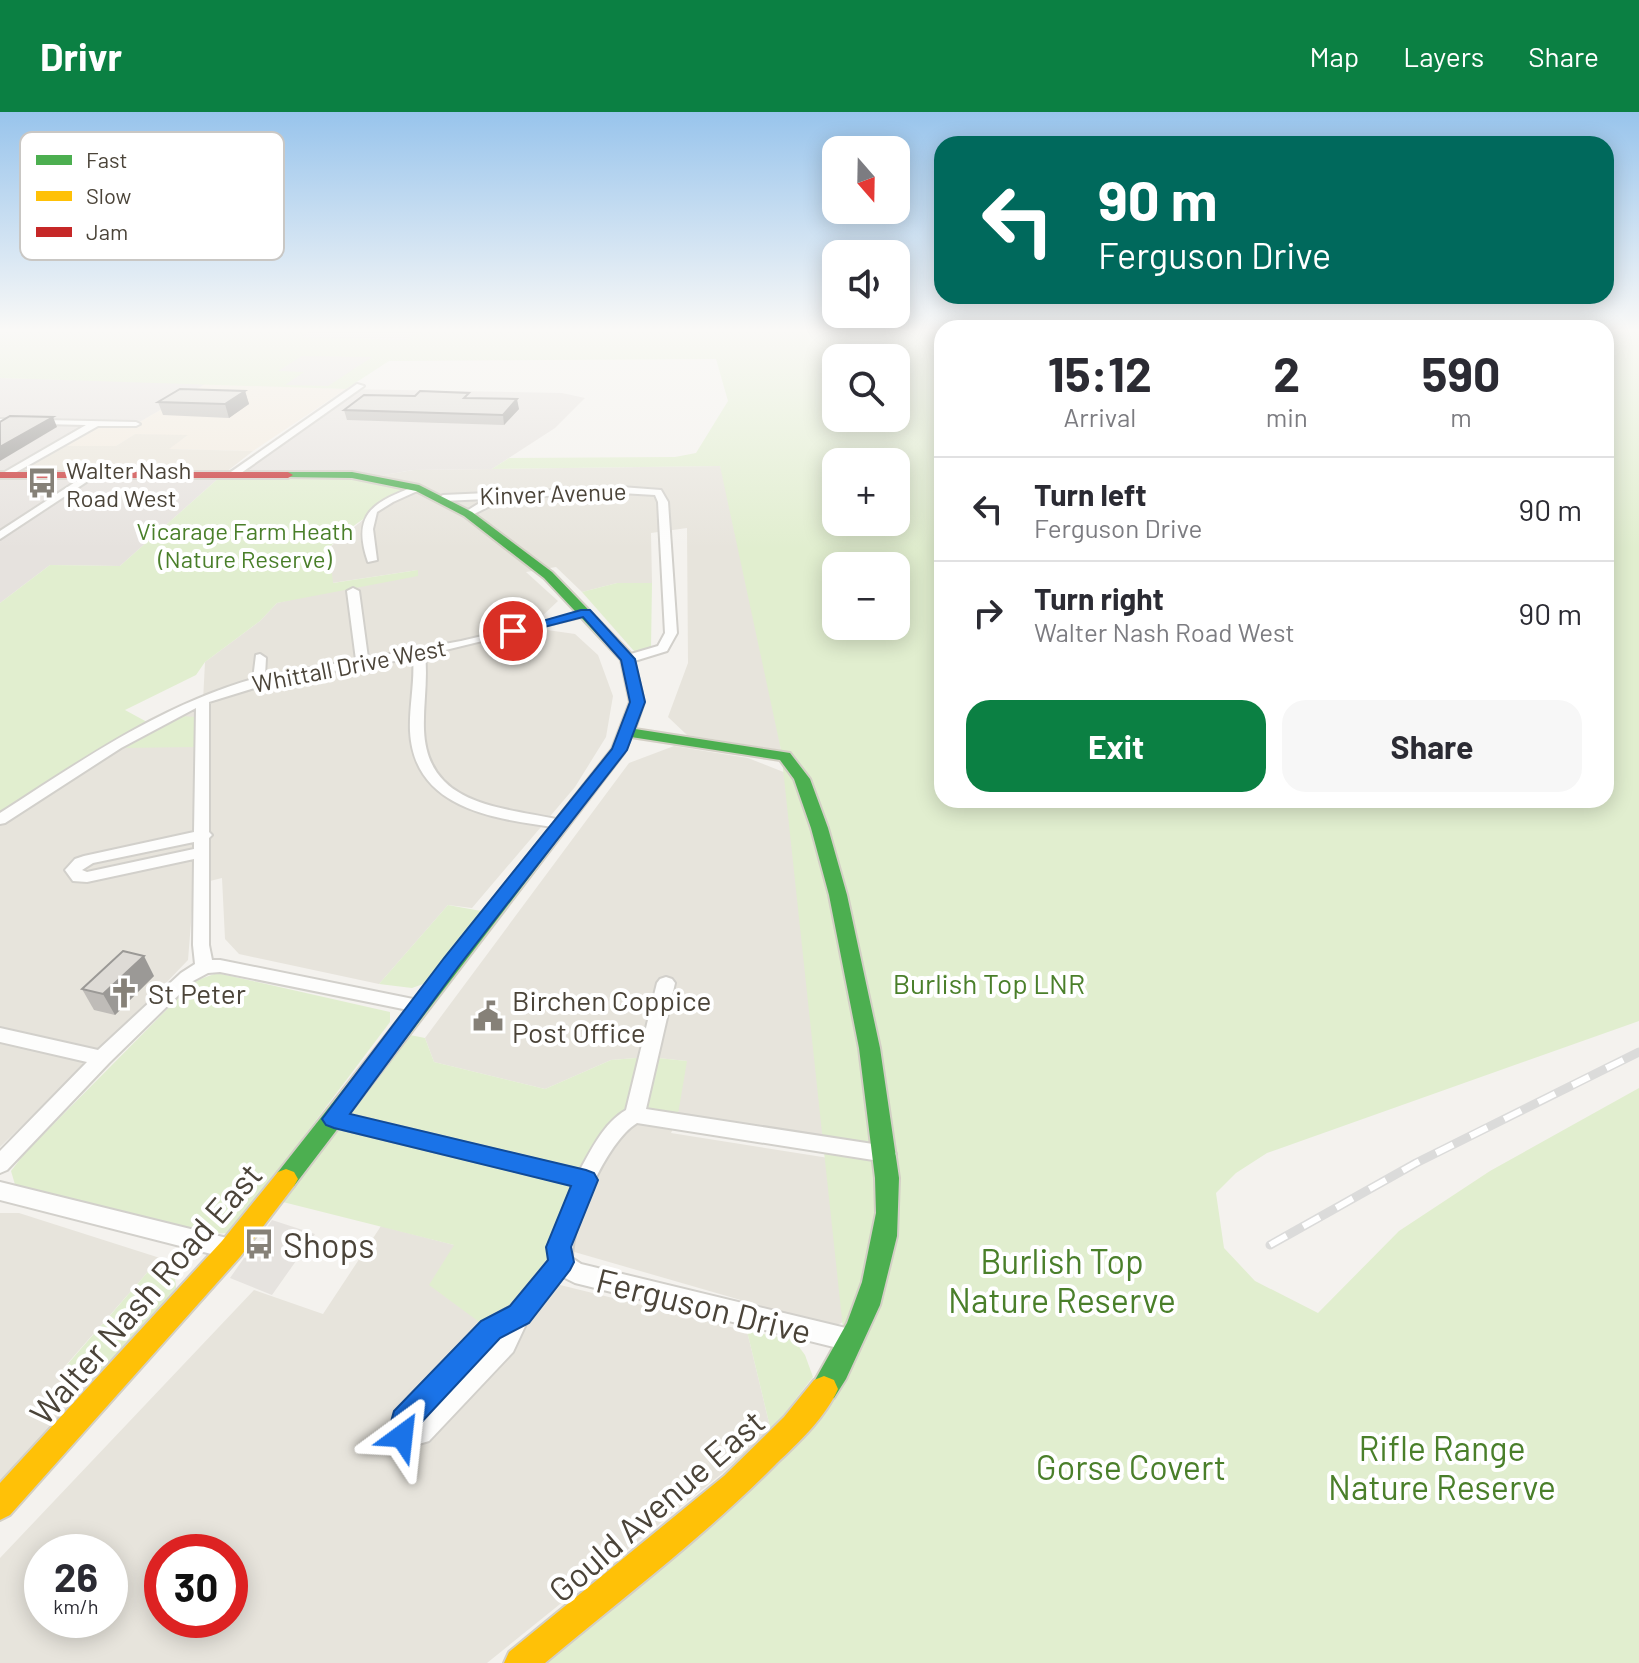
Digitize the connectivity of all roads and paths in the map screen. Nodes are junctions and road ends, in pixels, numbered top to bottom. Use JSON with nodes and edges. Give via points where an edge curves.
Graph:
{"nodes":[{"id":1,"x":334,"y":404,"type":"edge"},
{"id":2,"x":0,"y":421,"type":"edge"},
{"id":3,"x":95,"y":424,"type":"junction"},
{"id":4,"x":136,"y":424,"type":"dead end"},
{"id":5,"x":3,"y":475,"type":"edge"},
{"id":6,"x":231,"y":476,"type":"junction"},
{"id":7,"x":89,"y":477,"type":"junction"},
{"id":8,"x":419,"y":488,"type":"junction"},
{"id":9,"x":491,"y":495,"type":"junction"},
{"id":10,"x":443,"y":498,"type":"junction"},
{"id":11,"x":468,"y":514,"type":"junction"},
{"id":12,"x":0,"y":536,"type":"edge"},
{"id":13,"x":372,"y":560,"type":"dead end"},
{"id":14,"x":353,"y":591,"type":"dead end"},
{"id":15,"x":585,"y":613,"type":"junction"},
{"id":16,"x":419,"y":653,"type":"junction"},
{"id":17,"x":260,"y":658,"type":"dead end"},
{"id":18,"x":628,"y":659,"type":"junction"},
{"id":19,"x":362,"y":662,"type":"junction"},
{"id":20,"x":259,"y":681,"type":"junction"},
{"id":21,"x":203,"y":701,"type":"junction"},
{"id":22,"x":627,"y":732,"type":"junction"},
{"id":23,"x":0,"y":820,"type":"edge"},
{"id":24,"x":560,"y":824,"type":"junction"},
{"id":25,"x":204,"y":835,"type":"junction"},
{"id":26,"x":203,"y":852,"type":"junction"},
{"id":27,"x":204,"y":967,"type":"junction"},
{"id":28,"x":666,"y":983,"type":"dead end"},
{"id":29,"x":418,"y":1006,"type":"junction"},
{"id":30,"x":0,"y":1035,"type":"edge"},
{"id":31,"x":102,"y":1058,"type":"junction"},
{"id":32,"x":635,"y":1115,"type":"junction"},
{"id":33,"x":334,"y":1119,"type":"junction"},
{"id":34,"x":886,"y":1154,"type":"junction"},
{"id":35,"x":0,"y":1164,"type":"edge"},
{"id":36,"x":586,"y":1180,"type":"junction"},
{"id":37,"x":0,"y":1191,"type":"edge"},
{"id":38,"x":231,"y":1249,"type":"junction"},
{"id":39,"x":561,"y":1262,"type":"junction"},
{"id":40,"x":519,"y":1314,"type":"junction"},
{"id":41,"x":850,"y":1340,"type":"junction"},
{"id":42,"x":0,"y":1505,"type":"edge"},
{"id":43,"x":520,"y":1663,"type":"edge"}],
"edges":[{"from":1,"to":6,"type":"street"},
{"from":2,"to":3,"type":"street"},
{"from":3,"to":4,"type":"street"},
{"from":3,"to":5,"type":"street"},
{"from":5,"to":7,"type":"street"},
{"from":6,"to":7,"type":"street"},
{"from":6,"to":8,"type":"street","via":[[352,475]]},
{"from":7,"to":12,"type":"street"},
{"from":8,"to":10,"type":"street"},
{"from":8,"to":13,"type":"street","via":[[387,500],[370,514],[365,528]]},
{"from":9,"to":10,"type":"street","name":"Kinver Avenue"},
{"from":9,"to":11,"type":"street","via":[[488,505]]},
{"from":9,"to":18,"type":"street","name":"Kinver Avenue","via":[[642,484],[658,492],[663,502],[671,633],[663,648]]},
{"from":10,"to":11,"type":"street"},
{"from":11,"to":15,"type":"street","via":[[548,575]]},
{"from":14,"to":19,"type":"street"},
{"from":15,"to":16,"type":"street","name":"Whittall Drive West"},
{"from":15,"to":18,"type":"street"},
{"from":16,"to":19,"type":"street","name":"Whittall Drive West"},
{"from":16,"to":24,"type":"street","via":[[417,733],[422,764],[448,793],[483,812]]},
{"from":17,"to":20,"type":"street"},
{"from":18,"to":22,"type":"street","via":[[637,702]]},
{"from":19,"to":20,"type":"street","name":"Whittall Drive West"},
{"from":20,"to":21,"type":"street","name":"Whittall Drive West"},
{"from":21,"to":23,"type":"street","name":"Whittall Drive West","via":[[133,735]]},
{"from":21,"to":25,"type":"street"},
{"from":22,"to":24,"type":"street","via":[[619,750]]},
{"from":22,"to":34,"type":"street","name":"Gould Avenue East","via":[[793,760],[838,904],[868,1038]]},
{"from":24,"to":29,"type":"street"},
{"from":25,"to":26,"type":"street"},
{"from":25,"to":26,"type":"street","via":[[89,859],[73,870],[87,877]]},
{"from":26,"to":27,"type":"street"},
{"from":27,"to":29,"type":"street"},
{"from":27,"to":31,"type":"street"},
{"from":28,"to":32,"type":"street"},
{"from":29,"to":33,"type":"street"},
{"from":30,"to":31,"type":"street"},
{"from":31,"to":35,"type":"street"},
{"from":32,"to":34,"type":"street"},
{"from":32,"to":36,"type":"street","via":[[620,1124]]},
{"from":33,"to":36,"type":"street"},
{"from":33,"to":38,"type":"street","name":"Walter Nash Road East"},
{"from":34,"to":41,"type":"street","name":"Gould Avenue East","via":[[888,1211],[881,1256],[872,1295]]},
{"from":36,"to":39,"type":"street","via":[[559,1247]]},
{"from":37,"to":38,"type":"street"},
{"from":38,"to":42,"type":"street","name":"Walter Nash Road East"},
{"from":39,"to":40,"type":"street"},
{"from":39,"to":41,"type":"street","name":"Ferguson Drive","via":[[575,1273]]},
{"from":40,"to":40,"type":"street","via":[[505,1344],[420,1432],[402,1436],[404,1421],[490,1330]]},
{"from":41,"to":43,"type":"street","name":"Gould Avenue East","via":[[828,1385],[761,1462]]}]}
